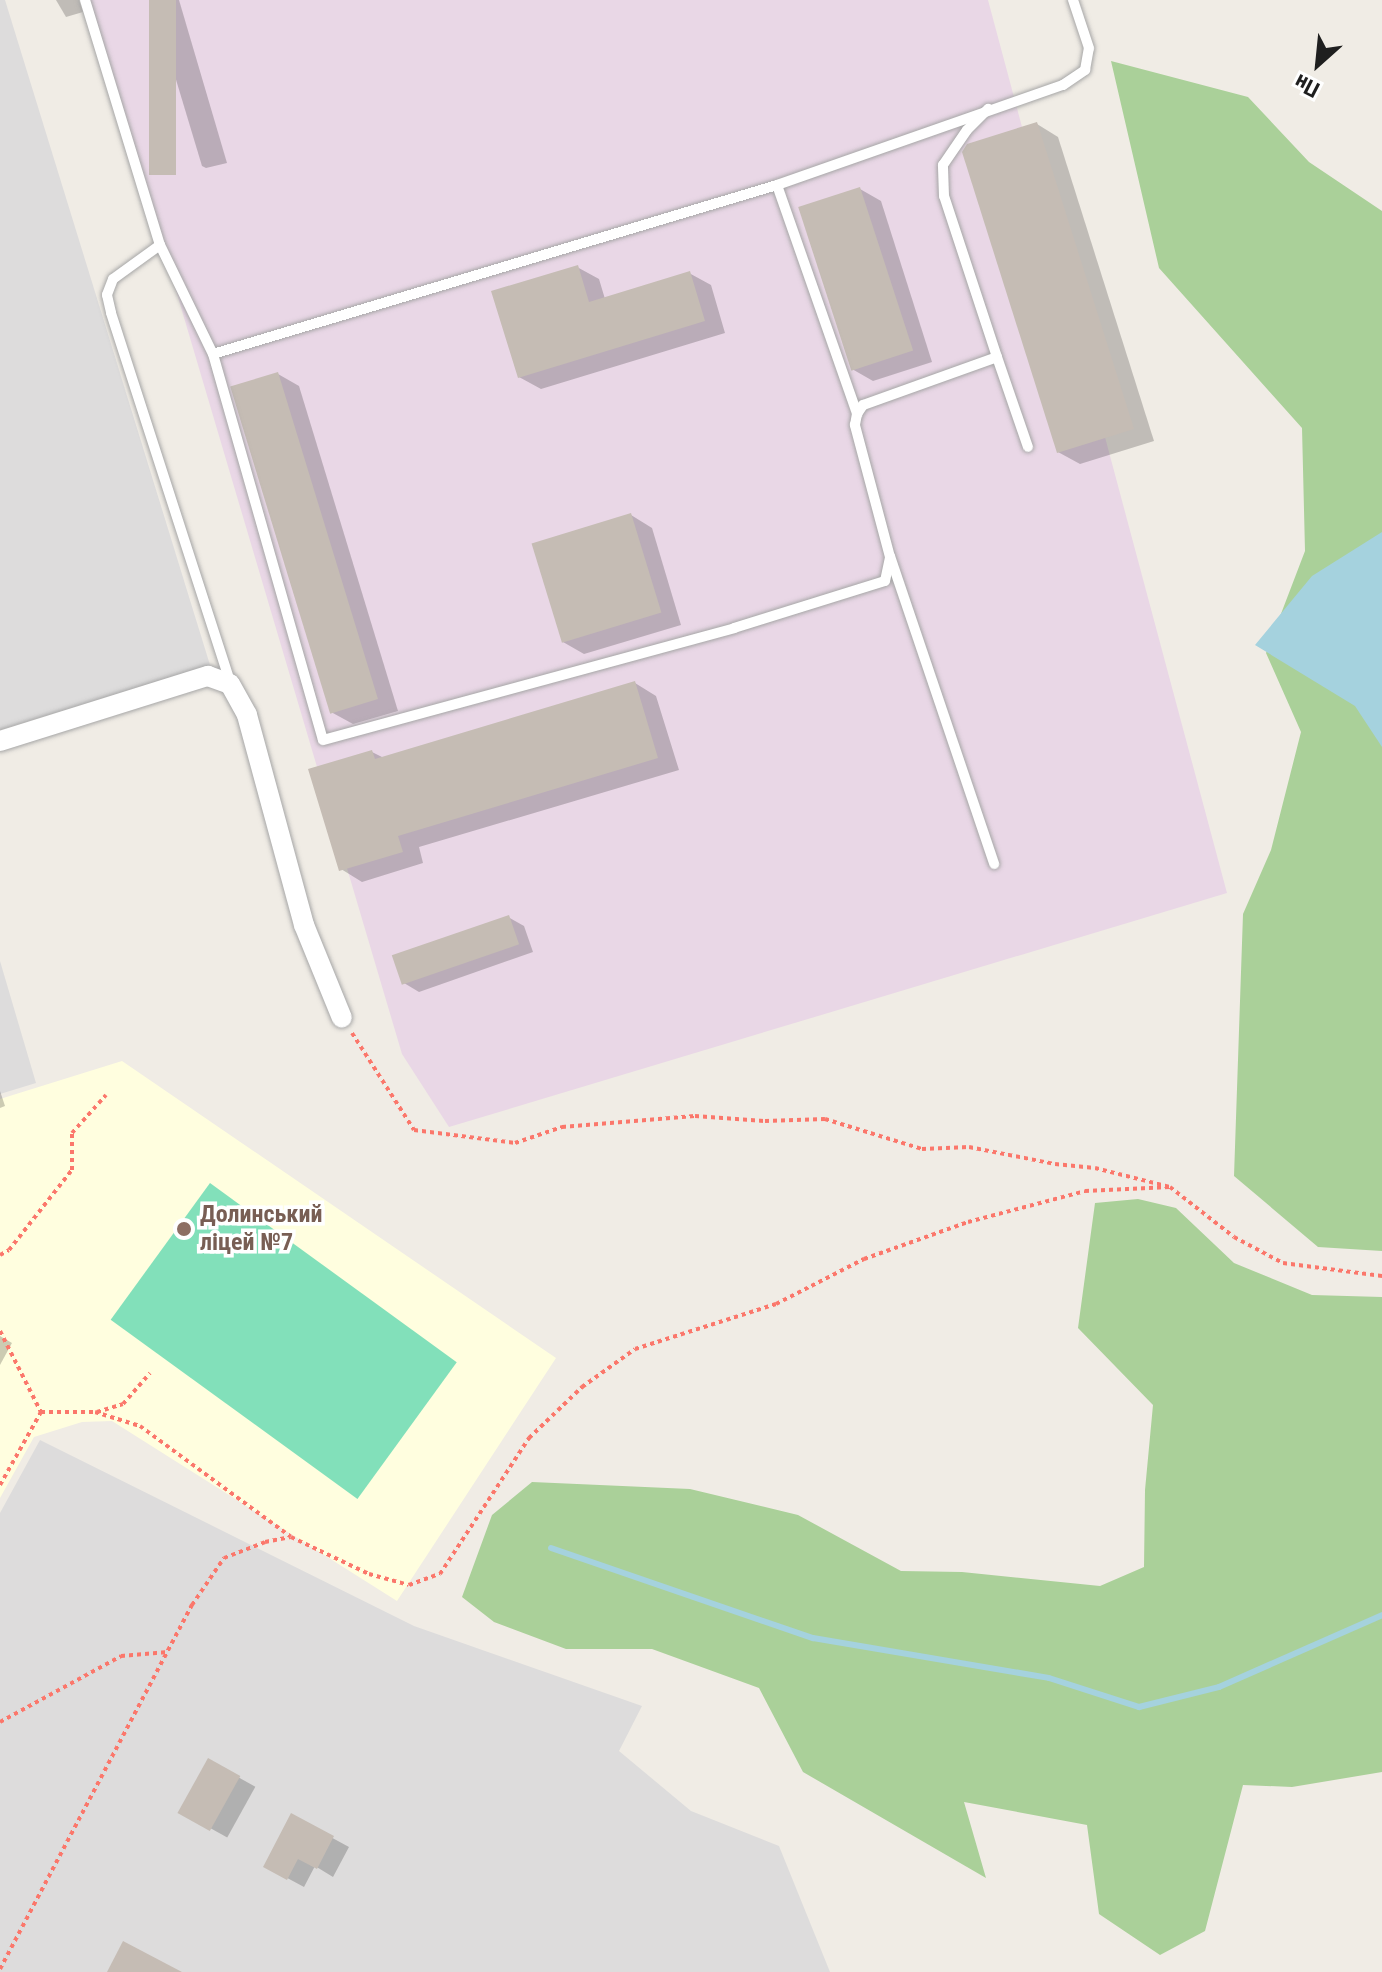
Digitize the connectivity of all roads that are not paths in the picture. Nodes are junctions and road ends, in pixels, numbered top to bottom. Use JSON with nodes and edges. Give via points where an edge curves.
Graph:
{"nodes":[{"id":1,"x":85,"y":0,"type":"edge"},
{"id":2,"x":1073,"y":0,"type":"edge"},
{"id":3,"x":988,"y":109,"type":"junction"},
{"id":4,"x":777,"y":185,"type":"junction"},
{"id":5,"x":160,"y":245,"type":"junction"},
{"id":6,"x":213,"y":354,"type":"junction"},
{"id":7,"x":997,"y":357,"type":"junction"},
{"id":8,"x":857,"y":414,"type":"junction"},
{"id":9,"x":1028,"y":447,"type":"dead end"},
{"id":10,"x":890,"y":557,"type":"junction"},
{"id":11,"x":230,"y":684,"type":"junction"},
{"id":12,"x":0,"y":741,"type":"edge"},
{"id":13,"x":994,"y":864,"type":"dead end"},
{"id":14,"x":342,"y":1018,"type":"road end"}],
"edges":[{"from":1,"to":5,"type":"lane"},
{"from":2,"to":3,"type":"lane","via":[[1089,48],[1085,70],[1063,85]]},
{"from":3,"to":4,"type":"lane"},
{"from":3,"to":7,"type":"lane","via":[[943,165],[944,196]]},
{"from":4,"to":6,"type":"lane"},
{"from":4,"to":8,"type":"lane"},
{"from":5,"to":6,"type":"lane"},
{"from":5,"to":11,"type":"lane","via":[[113,279],[107,295]]},
{"from":6,"to":10,"type":"lane","via":[[323,740],[734,628],[885,581]]},
{"from":7,"to":8,"type":"lane","via":[[863,405]]},
{"from":7,"to":9,"type":"lane"},
{"from":8,"to":10,"type":"lane","via":[[855,425]]},
{"from":10,"to":13,"type":"lane"},
{"from":11,"to":12,"type":"street","via":[[208,676]]},
{"from":11,"to":14,"type":"street","via":[[247,715],[304,925]]}]}
